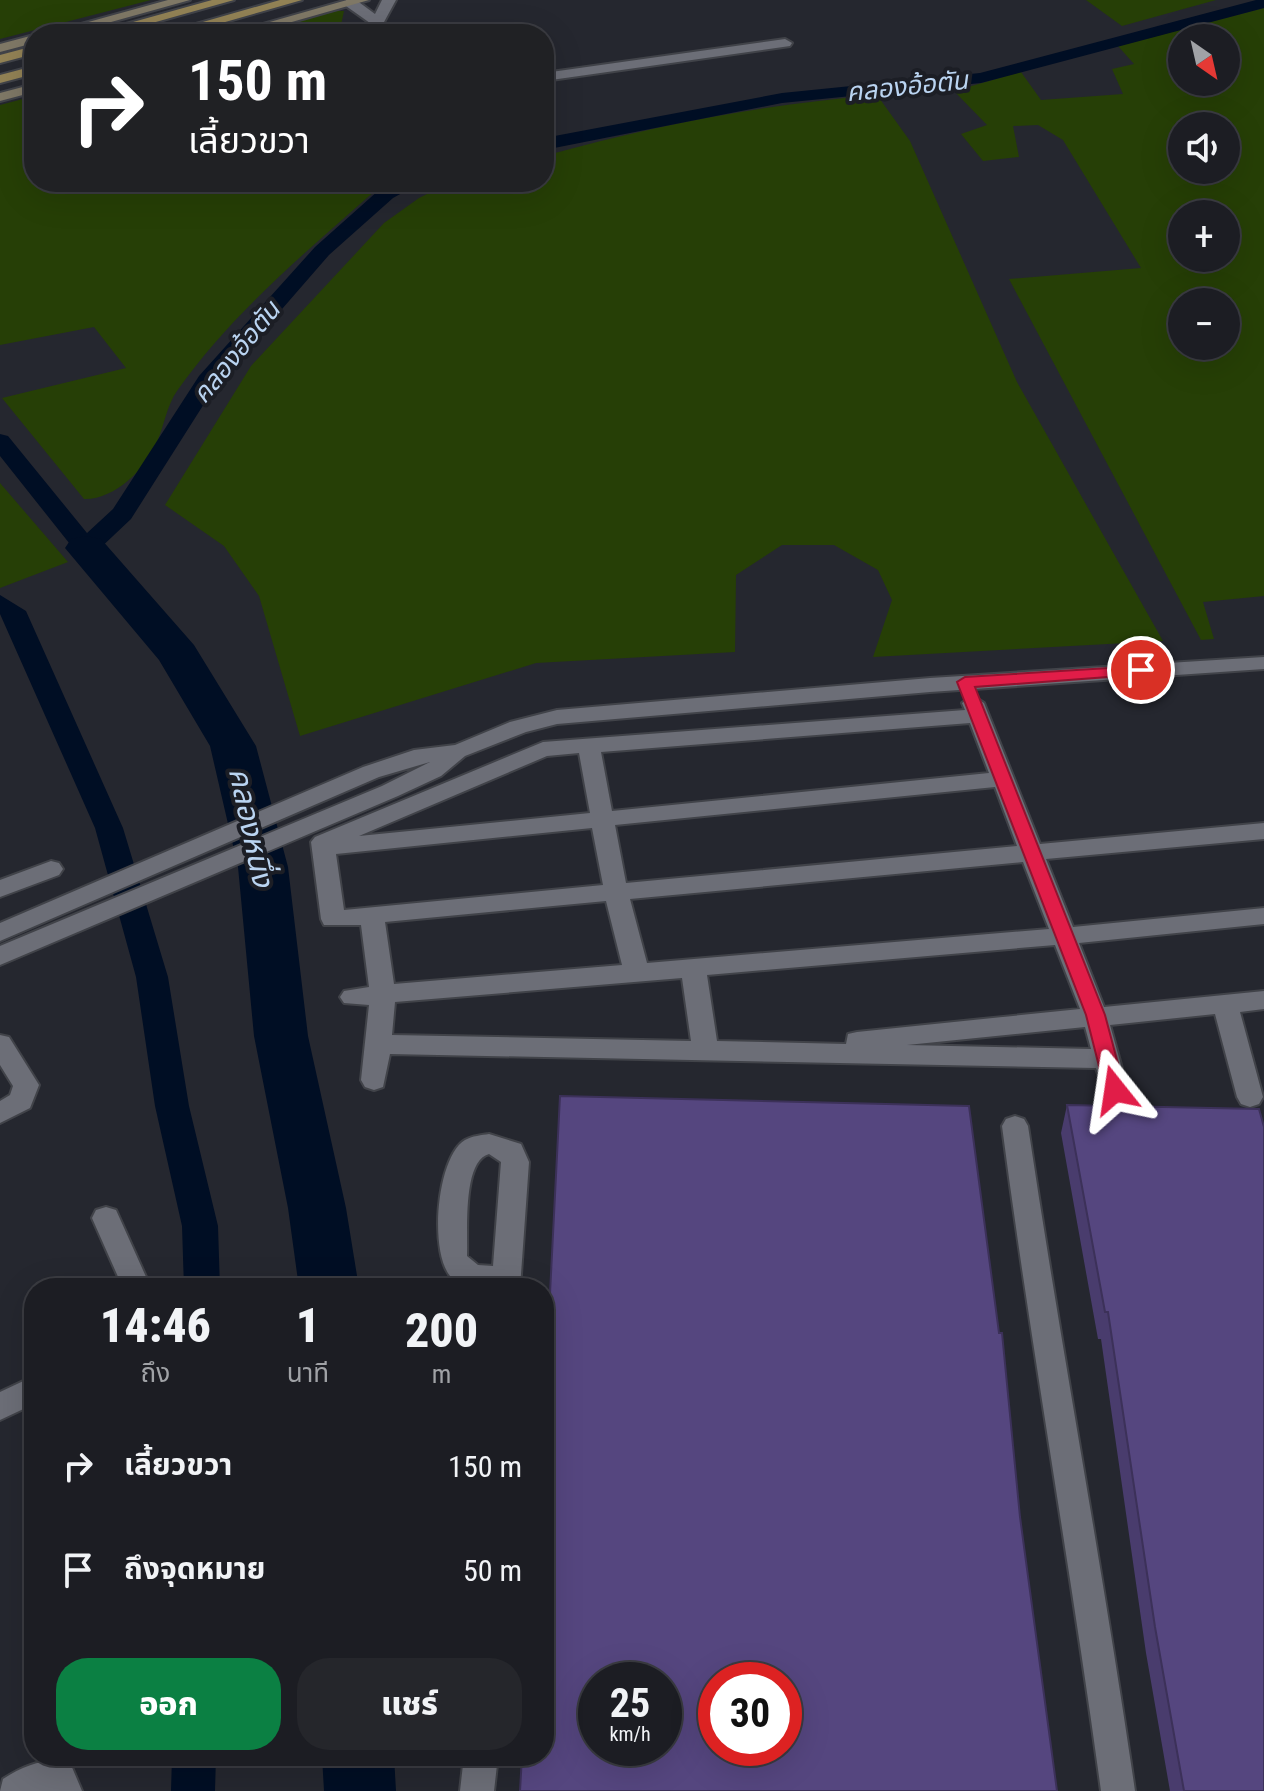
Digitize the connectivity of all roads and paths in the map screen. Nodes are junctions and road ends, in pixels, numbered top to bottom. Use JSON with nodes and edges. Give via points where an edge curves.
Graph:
{"nodes":[{"id":1,"x":183,"y":0,"type":"edge"},
{"id":2,"x":227,"y":0,"type":"edge"},
{"id":3,"x":295,"y":0,"type":"edge"},
{"id":4,"x":389,"y":0,"type":"edge"},
{"id":5,"x":356,"y":2,"type":"edge"},
{"id":6,"x":91,"y":24,"type":"edge"},
{"id":7,"x":135,"y":24,"type":"edge"},
{"id":8,"x":205,"y":24,"type":"edge"},
{"id":9,"x":273,"y":24,"type":"edge"},
{"id":10,"x":374,"y":24,"type":"edge"},
{"id":11,"x":379,"y":24,"type":"edge"},
{"id":12,"x":24,"y":42,"type":"edge"},
{"id":13,"x":785,"y":43,"type":"dead end"},
{"id":14,"x":0,"y":48,"type":"edge"},
{"id":15,"x":24,"y":53,"type":"edge"},
{"id":16,"x":0,"y":59,"type":"edge"},
{"id":17,"x":24,"y":73,"type":"edge"},
{"id":18,"x":554,"y":76,"type":"edge"},
{"id":19,"x":0,"y":79,"type":"edge"},
{"id":20,"x":24,"y":90,"type":"edge"},
{"id":21,"x":0,"y":95,"type":"edge"},
{"id":22,"x":1263,"y":666,"type":"edge"},
{"id":23,"x":965,"y":682,"type":"junction"},
{"id":24,"x":978,"y":716,"type":"junction"},
{"id":25,"x":589,"y":746,"type":"junction"},
{"id":26,"x":459,"y":751,"type":"junction"},
{"id":27,"x":1003,"y":779,"type":"junction"},
{"id":28,"x":602,"y":818,"type":"junction"},
{"id":29,"x":1264,"y":831,"type":"edge"},
{"id":30,"x":324,"y":847,"type":"junction"},
{"id":31,"x":1032,"y":854,"type":"junction"},
{"id":32,"x":51,"y":869,"type":"dead end"},
{"id":33,"x":0,"y":889,"type":"edge"},
{"id":34,"x":616,"y":893,"type":"junction"},
{"id":35,"x":372,"y":916,"type":"junction"},
{"id":36,"x":1264,"y":916,"type":"edge"},
{"id":37,"x":9,"y":928,"type":"edge"},
{"id":38,"x":1065,"y":936,"type":"junction"},
{"id":39,"x":0,"y":956,"type":"edge"},
{"id":40,"x":693,"y":968,"type":"junction"},
{"id":41,"x":637,"y":973,"type":"junction"},
{"id":42,"x":383,"y":995,"type":"junction"},
{"id":43,"x":353,"y":997,"type":"dead end"},
{"id":44,"x":1264,"y":1000,"type":"edge"},
{"id":45,"x":1225,"y":1004,"type":"junction"},
{"id":46,"x":1095,"y":1015,"type":"junction"},
{"id":47,"x":0,"y":1044,"type":"edge"},
{"id":48,"x":378,"y":1044,"type":"junction"},
{"id":49,"x":705,"y":1051,"type":"junction"},
{"id":50,"x":759,"y":1052,"type":"junction"},
{"id":51,"x":1107,"y":1059,"type":"junction"},
{"id":52,"x":374,"y":1080,"type":"dead end"},
{"id":53,"x":1115,"y":1090,"type":"dead end"},
{"id":54,"x":1250,"y":1097,"type":"dead end"},
{"id":55,"x":0,"y":1113,"type":"edge"},
{"id":56,"x":1015,"y":1126,"type":"dead end"},
{"id":57,"x":106,"y":1218,"type":"dead end"},
{"id":58,"x":133,"y":1278,"type":"edge"},
{"id":59,"x":24,"y":1394,"type":"edge"},
{"id":60,"x":0,"y":1407,"type":"edge"},
{"id":61,"x":480,"y":1766,"type":"edge"},
{"id":62,"x":15,"y":1791,"type":"edge"},
{"id":63,"x":65,"y":1791,"type":"edge"},
{"id":64,"x":477,"y":1791,"type":"edge"},
{"id":65,"x":1118,"y":1791,"type":"edge"}],
"edges":[{"from":1,"to":6,"type":"main road"},
{"from":2,"to":7,"type":"main road"},
{"from":3,"to":8,"type":"main road"},
{"from":4,"to":11,"type":"street"},
{"from":5,"to":9,"type":"main road"},
{"from":5,"to":10,"type":"street"},
{"from":12,"to":14,"type":"main road"},
{"from":13,"to":18,"type":"street"},
{"from":15,"to":16,"type":"main road"},
{"from":17,"to":19,"type":"main road"},
{"from":20,"to":21,"type":"main road"},
{"from":22,"to":23,"type":"street"},
{"from":23,"to":24,"type":"street"},
{"from":23,"to":26,"type":"street","via":[[604,711],[518,727]]},
{"from":24,"to":25,"type":"street"},
{"from":24,"to":27,"type":"street"},
{"from":25,"to":28,"type":"street"},
{"from":25,"to":30,"type":"street","via":[[543,749],[323,842]]},
{"from":26,"to":37,"type":"street","via":[[414,757],[371,772]]},
{"from":26,"to":39,"type":"street","via":[[433,771],[390,791]]},
{"from":27,"to":28,"type":"street"},
{"from":27,"to":31,"type":"street"},
{"from":28,"to":30,"type":"street"},
{"from":28,"to":34,"type":"street"},
{"from":29,"to":31,"type":"street"},
{"from":30,"to":35,"type":"street","via":[[333,919]]},
{"from":31,"to":34,"type":"street"},
{"from":31,"to":38,"type":"street"},
{"from":32,"to":33,"type":"street"},
{"from":34,"to":35,"type":"street"},
{"from":34,"to":41,"type":"street"},
{"from":35,"to":42,"type":"street"},
{"from":36,"to":38,"type":"street"},
{"from":38,"to":40,"type":"street"},
{"from":38,"to":46,"type":"street"},
{"from":40,"to":41,"type":"street"},
{"from":40,"to":49,"type":"street"},
{"from":41,"to":42,"type":"street"},
{"from":42,"to":43,"type":"street"},
{"from":42,"to":48,"type":"street"},
{"from":44,"to":45,"type":"street"},
{"from":45,"to":46,"type":"street"},
{"from":45,"to":54,"type":"street"},
{"from":46,"to":50,"type":"street"},
{"from":46,"to":51,"type":"street"},
{"from":47,"to":55,"type":"street","via":[[26,1085],[21,1101]]},
{"from":48,"to":49,"type":"street"},
{"from":48,"to":52,"type":"street"},
{"from":49,"to":50,"type":"street"},
{"from":50,"to":51,"type":"street"},
{"from":51,"to":53,"type":"street"},
{"from":56,"to":65,"type":"street"},
{"from":57,"to":58,"type":"street"},
{"from":59,"to":60,"type":"street"},
{"from":61,"to":64,"type":"street"},
{"from":62,"to":63,"type":"street","via":[[37,1778],[59,1777]]}]}
